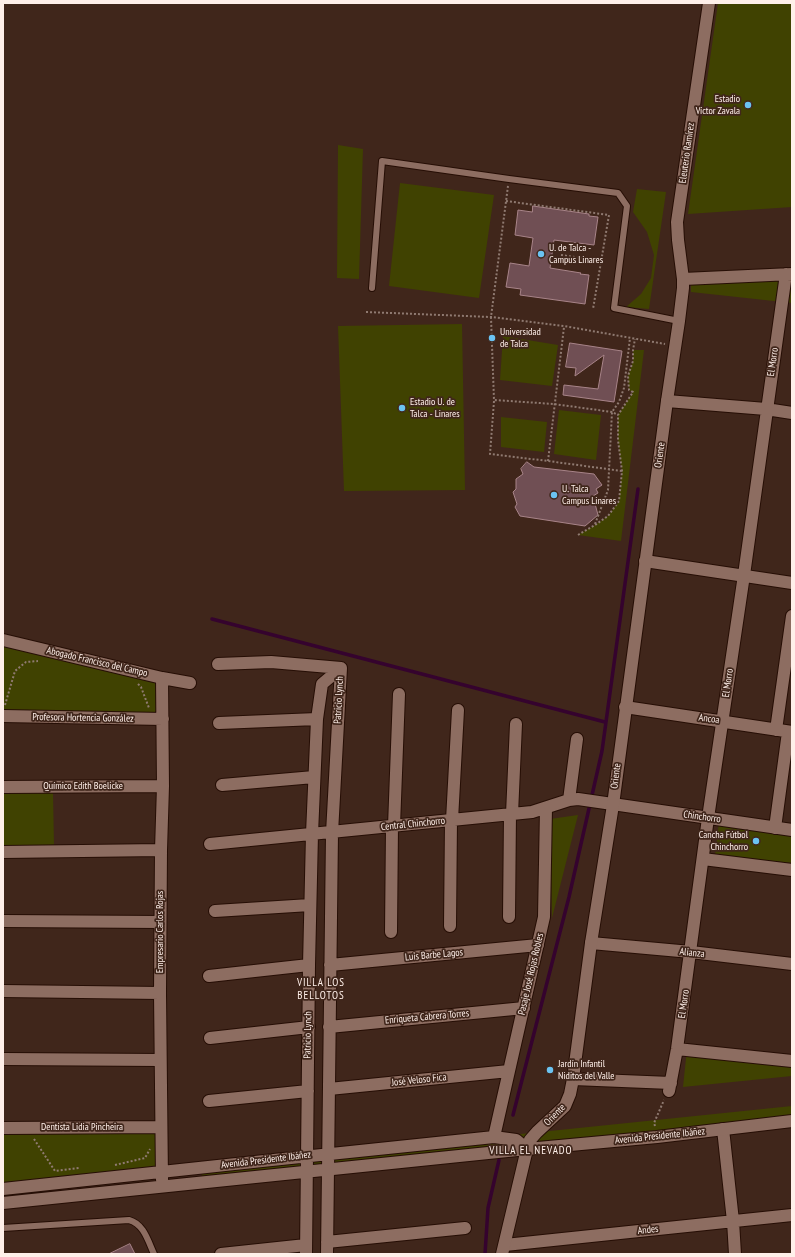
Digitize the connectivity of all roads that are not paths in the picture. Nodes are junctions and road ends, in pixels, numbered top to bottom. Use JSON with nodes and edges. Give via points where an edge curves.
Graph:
{"nodes":[{"id":1,"x":709,"y":3,"type":"edge"},
{"id":2,"x":789,"y":274,"type":"edge"},
{"id":3,"x":683,"y":279,"type":"junction"},
{"id":4,"x":372,"y":288,"type":"dead end"},
{"id":5,"x":679,"y":321,"type":"junction"},
{"id":6,"x":667,"y":401,"type":"junction"},
{"id":7,"x":766,"y":410,"type":"junction"},
{"id":8,"x":792,"y":413,"type":"edge"},
{"id":9,"x":646,"y":561,"type":"junction"},
{"id":10,"x":744,"y":576,"type":"junction"},
{"id":11,"x":792,"y":583,"type":"edge"},
{"id":12,"x":792,"y":616,"type":"edge"},
{"id":13,"x":3,"y":640,"type":"edge"},
{"id":14,"x":218,"y":664,"type":"dead end"},
{"id":15,"x":341,"y":668,"type":"junction"},
{"id":16,"x":162,"y":678,"type":"junction"},
{"id":17,"x":190,"y":683,"type":"dead end"},
{"id":18,"x":399,"y":694,"type":"dead end"},
{"id":19,"x":625,"y":707,"type":"junction"},
{"id":20,"x":458,"y":710,"type":"dead end"},
{"id":21,"x":3,"y":716,"type":"edge"},
{"id":22,"x":158,"y":719,"type":"junction"},
{"id":23,"x":317,"y":719,"type":"junction"},
{"id":24,"x":722,"y":721,"type":"junction"},
{"id":25,"x":219,"y":723,"type":"dead end"},
{"id":26,"x":516,"y":724,"type":"dead end"},
{"id":27,"x":776,"y":730,"type":"junction"},
{"id":28,"x":790,"y":732,"type":"edge"},
{"id":29,"x":577,"y":739,"type":"dead end"},
{"id":30,"x":314,"y":777,"type":"junction"},
{"id":31,"x":222,"y":785,"type":"dead end"},
{"id":32,"x":163,"y":786,"type":"junction"},
{"id":33,"x":3,"y":787,"type":"edge"},
{"id":34,"x":573,"y":799,"type":"junction"},
{"id":35,"x":613,"y":804,"type":"junction"},
{"id":36,"x":546,"y":808,"type":"junction"},
{"id":37,"x":511,"y":814,"type":"junction"},
{"id":38,"x":708,"y":818,"type":"junction"},
{"id":39,"x":452,"y":820,"type":"junction"},
{"id":40,"x":393,"y":826,"type":"junction"},
{"id":41,"x":774,"y":828,"type":"junction"},
{"id":42,"x":792,"y":830,"type":"edge"},
{"id":43,"x":332,"y":833,"type":"junction"},
{"id":44,"x":312,"y":834,"type":"junction"},
{"id":45,"x":210,"y":844,"type":"dead end"},
{"id":46,"x":161,"y":850,"type":"junction"},
{"id":47,"x":3,"y":852,"type":"edge"},
{"id":48,"x":703,"y":859,"type":"junction"},
{"id":49,"x":792,"y":870,"type":"edge"},
{"id":50,"x":310,"y":905,"type":"junction"},
{"id":51,"x":215,"y":911,"type":"dead end"},
{"id":52,"x":508,"y":917,"type":"dead end"},
{"id":53,"x":3,"y":921,"type":"edge"},
{"id":54,"x":160,"y":922,"type":"junction"},
{"id":55,"x":450,"y":926,"type":"dead end"},
{"id":56,"x":391,"y":932,"type":"dead end"},
{"id":57,"x":591,"y":943,"type":"junction"},
{"id":58,"x":538,"y":945,"type":"junction"},
{"id":59,"x":691,"y":952,"type":"junction"},
{"id":60,"x":792,"y":964,"type":"edge"},
{"id":61,"x":309,"y":965,"type":"junction"},
{"id":62,"x":330,"y":965,"type":"junction"},
{"id":63,"x":209,"y":976,"type":"dead end"},
{"id":64,"x":3,"y":991,"type":"edge"},
{"id":65,"x":160,"y":993,"type":"junction"},
{"id":66,"x":524,"y":1008,"type":"junction"},
{"id":67,"x":330,"y":1026,"type":"junction"},
{"id":68,"x":308,"y":1027,"type":"junction"},
{"id":69,"x":210,"y":1038,"type":"dead end"},
{"id":70,"x":677,"y":1049,"type":"junction"},
{"id":71,"x":3,"y":1060,"type":"edge"},
{"id":72,"x":160,"y":1060,"type":"junction"},
{"id":73,"x":792,"y":1061,"type":"edge"},
{"id":74,"x":509,"y":1071,"type":"junction"},
{"id":75,"x":573,"y":1079,"type":"junction"},
{"id":76,"x":329,"y":1089,"type":"junction"},
{"id":77,"x":308,"y":1091,"type":"junction"},
{"id":78,"x":209,"y":1102,"type":"dead end"},
{"id":79,"x":792,"y":1121,"type":"edge"},
{"id":80,"x":161,"y":1127,"type":"junction"},
{"id":81,"x":3,"y":1128,"type":"edge"},
{"id":82,"x":723,"y":1129,"type":"junction"},
{"id":83,"x":494,"y":1137,"type":"junction"},
{"id":84,"x":527,"y":1148,"type":"junction"},
{"id":85,"x":328,"y":1153,"type":"junction"},
{"id":86,"x":307,"y":1155,"type":"junction"},
{"id":87,"x":328,"y":1168,"type":"junction"},
{"id":88,"x":307,"y":1170,"type":"junction"},
{"id":89,"x":162,"y":1172,"type":"junction"},
{"id":90,"x":162,"y":1187,"type":"junction"},
{"id":91,"x":3,"y":1189,"type":"edge"},
{"id":92,"x":3,"y":1203,"type":"edge"},
{"id":93,"x":792,"y":1215,"type":"edge"},
{"id":94,"x":733,"y":1221,"type":"junction"},
{"id":95,"x":3,"y":1228,"type":"edge"},
{"id":96,"x":465,"y":1228,"type":"dead end"},
{"id":97,"x":327,"y":1248,"type":"edge"},
{"id":98,"x":306,"y":1249,"type":"edge"},
{"id":99,"x":503,"y":1249,"type":"edge"},
{"id":100,"x":154,"y":1254,"type":"edge"},
{"id":101,"x":221,"y":1254,"type":"edge"},
{"id":102,"x":735,"y":1254,"type":"edge"}],
"edges":[{"from":1,"to":3,"type":"street","name":"Eleuterio Ramírez","via":[[677,222]]},
{"from":2,"to":3,"type":"street"},
{"from":2,"to":7,"type":"street","name":"El Morro"},
{"from":3,"to":5,"type":"street","name":"Oriente"},
{"from":4,"to":5,"type":"lane","via":[[382,161],[618,193],[627,206],[614,308]]},
{"from":5,"to":6,"type":"street","name":"Oriente"},
{"from":6,"to":7,"type":"street"},
{"from":6,"to":9,"type":"street","name":"Oriente"},
{"from":7,"to":8,"type":"street"},
{"from":7,"to":10,"type":"street","name":"El Morro"},
{"from":9,"to":10,"type":"street"},
{"from":9,"to":19,"type":"street","name":"Oriente"},
{"from":10,"to":11,"type":"street"},
{"from":10,"to":24,"type":"street","name":"El Morro"},
{"from":12,"to":27,"type":"street"},
{"from":13,"to":16,"type":"street","name":"Abogado Francisco del Campo"},
{"from":14,"to":15,"type":"street","via":[[271,662]]},
{"from":15,"to":23,"type":"street","name":"Patricio Lynch","via":[[322,684]]},
{"from":15,"to":43,"type":"street","name":"Patricio Lynch"},
{"from":16,"to":17,"type":"street","name":"Abogado Francisco del Campo"},
{"from":16,"to":22,"type":"street","name":"Empresario Carlos Rojas"},
{"from":18,"to":40,"type":"street"},
{"from":19,"to":24,"type":"street","name":"Ancoa"},
{"from":19,"to":35,"type":"street","name":"Oriente"},
{"from":20,"to":39,"type":"street"},
{"from":21,"to":22,"type":"street","name":"Profesora Hortencia González"},
{"from":22,"to":32,"type":"street","name":"Empresario Carlos Rojas"},
{"from":23,"to":25,"type":"street"},
{"from":23,"to":30,"type":"street","name":"Patricio Lynch"},
{"from":24,"to":27,"type":"street","name":"Ancoa"},
{"from":24,"to":38,"type":"street","name":"El Morro"},
{"from":26,"to":37,"type":"street"},
{"from":27,"to":28,"type":"street","name":"Ancoa"},
{"from":28,"to":41,"type":"street"},
{"from":29,"to":34,"type":"street"},
{"from":30,"to":31,"type":"street"},
{"from":30,"to":44,"type":"street","name":"Patricio Lynch"},
{"from":32,"to":33,"type":"street","name":"Químico Edith Boelicke"},
{"from":32,"to":46,"type":"street","name":"Empresario Carlos Rojas"},
{"from":34,"to":35,"type":"street","name":"Central Chinchorro"},
{"from":34,"to":36,"type":"street","name":"Central Chinchorro"},
{"from":35,"to":38,"type":"street","name":"Chinchorro"},
{"from":35,"to":57,"type":"street","name":"Oriente"},
{"from":36,"to":37,"type":"street","name":"Central Chinchorro"},
{"from":36,"to":58,"type":"street","name":"Pasaje José Rojas Robles","via":[[544,916]]},
{"from":37,"to":39,"type":"street","name":"Central Chinchorro"},
{"from":37,"to":52,"type":"street"},
{"from":38,"to":41,"type":"street","name":"Chinchorro"},
{"from":38,"to":48,"type":"street","name":"El Morro"},
{"from":39,"to":40,"type":"street","name":"Central Chinchorro"},
{"from":39,"to":55,"type":"street"},
{"from":40,"to":43,"type":"street","name":"Central Chinchorro"},
{"from":40,"to":56,"type":"street"},
{"from":41,"to":42,"type":"street","name":"Chinchorro"},
{"from":43,"to":44,"type":"street","name":"Central Chinchorro"},
{"from":43,"to":62,"type":"street","name":"Patricio Lynch"},
{"from":44,"to":45,"type":"street","name":"Central Chinchorro"},
{"from":44,"to":50,"type":"street","name":"Patricio Lynch"},
{"from":46,"to":47,"type":"street"},
{"from":46,"to":54,"type":"street","name":"Empresario Carlos Rojas"},
{"from":48,"to":49,"type":"street"},
{"from":48,"to":59,"type":"street","name":"El Morro"},
{"from":50,"to":51,"type":"street"},
{"from":50,"to":61,"type":"street","name":"Patricio Lynch"},
{"from":53,"to":54,"type":"street"},
{"from":54,"to":65,"type":"street","name":"Empresario Carlos Rojas"},
{"from":57,"to":59,"type":"street","name":"Alianza"},
{"from":57,"to":75,"type":"street","name":"Oriente"},
{"from":58,"to":62,"type":"street","name":"Luis Barbe Lagos"},
{"from":58,"to":66,"type":"street","name":"Pasaje José Rojas Robles"},
{"from":59,"to":60,"type":"street","name":"Alianza"},
{"from":59,"to":70,"type":"street","name":"El Morro"},
{"from":61,"to":63,"type":"street"},
{"from":61,"to":68,"type":"street","name":"Patricio Lynch"},
{"from":62,"to":67,"type":"street","name":"Patricio Lynch"},
{"from":64,"to":65,"type":"street"},
{"from":65,"to":72,"type":"street","name":"Empresario Carlos Rojas"},
{"from":66,"to":67,"type":"street","name":"Enriqueta Cabrera Torres"},
{"from":66,"to":74,"type":"street","name":"Pasaje José Rojas Robles"},
{"from":67,"to":76,"type":"street","name":"Patricio Lynch"},
{"from":68,"to":69,"type":"street"},
{"from":68,"to":77,"type":"street","name":"Patricio Lynch"},
{"from":70,"to":73,"type":"street"},
{"from":70,"to":75,"type":"street","name":"El Morro","via":[[670,1087]]},
{"from":71,"to":72,"type":"street"},
{"from":72,"to":80,"type":"street","name":"Empresario Carlos Rojas"},
{"from":74,"to":76,"type":"street","name":"José Veloso Fica"},
{"from":74,"to":83,"type":"street","name":"Pasaje José Rojas Robles"},
{"from":75,"to":84,"type":"street","name":"Oriente","via":[[566,1106],[537,1132]]},
{"from":76,"to":85,"type":"street","name":"Patricio Lynch"},
{"from":77,"to":78,"type":"street"},
{"from":77,"to":86,"type":"street","name":"Patricio Lynch"},
{"from":79,"to":82,"type":"street","name":"Avenida Presidente Ibáñez"},
{"from":80,"to":81,"type":"street","name":"Dentista Lidia Pincheira"},
{"from":80,"to":89,"type":"street","name":"Empresario Carlos Rojas"},
{"from":82,"to":84,"type":"street","name":"Avenida Presidente Ibáñez"},
{"from":82,"to":94,"type":"street"},
{"from":83,"to":84,"type":"street","name":"Avenida Presidente Ibáñez","via":[[516,1140]]},
{"from":83,"to":85,"type":"street","name":"Avenida Presidente Ibáñez"},
{"from":84,"to":87,"type":"street","name":"Avenida Presidente Ibáñez"},
{"from":84,"to":99,"type":"street","name":"Oriente"},
{"from":85,"to":86,"type":"street","name":"Avenida Presidente Ibáñez"},
{"from":85,"to":87,"type":"street","name":"Patricio Lynch"},
{"from":86,"to":88,"type":"street","name":"Patricio Lynch"},
{"from":86,"to":89,"type":"street","name":"Avenida Presidente Ibáñez"},
{"from":87,"to":88,"type":"street","name":"Avenida Presidente Ibáñez"},
{"from":87,"to":97,"type":"street","name":"Patricio Lynch"},
{"from":88,"to":90,"type":"street","name":"Avenida Presidente Ibáñez"},
{"from":88,"to":98,"type":"street","name":"Patricio Lynch"},
{"from":89,"to":90,"type":"street","name":"Empresario Carlos Rojas"},
{"from":89,"to":91,"type":"street","name":"Avenida Presidente Ibáñez"},
{"from":90,"to":92,"type":"street","name":"Avenida Presidente Ibáñez"},
{"from":93,"to":94,"type":"street","name":"Andes"},
{"from":94,"to":99,"type":"street","name":"Andes"},
{"from":94,"to":102,"type":"street"},
{"from":95,"to":100,"type":"lane","via":[[129,1220],[142,1229]]},
{"from":96,"to":97,"type":"street"},
{"from":98,"to":101,"type":"street"}]}
